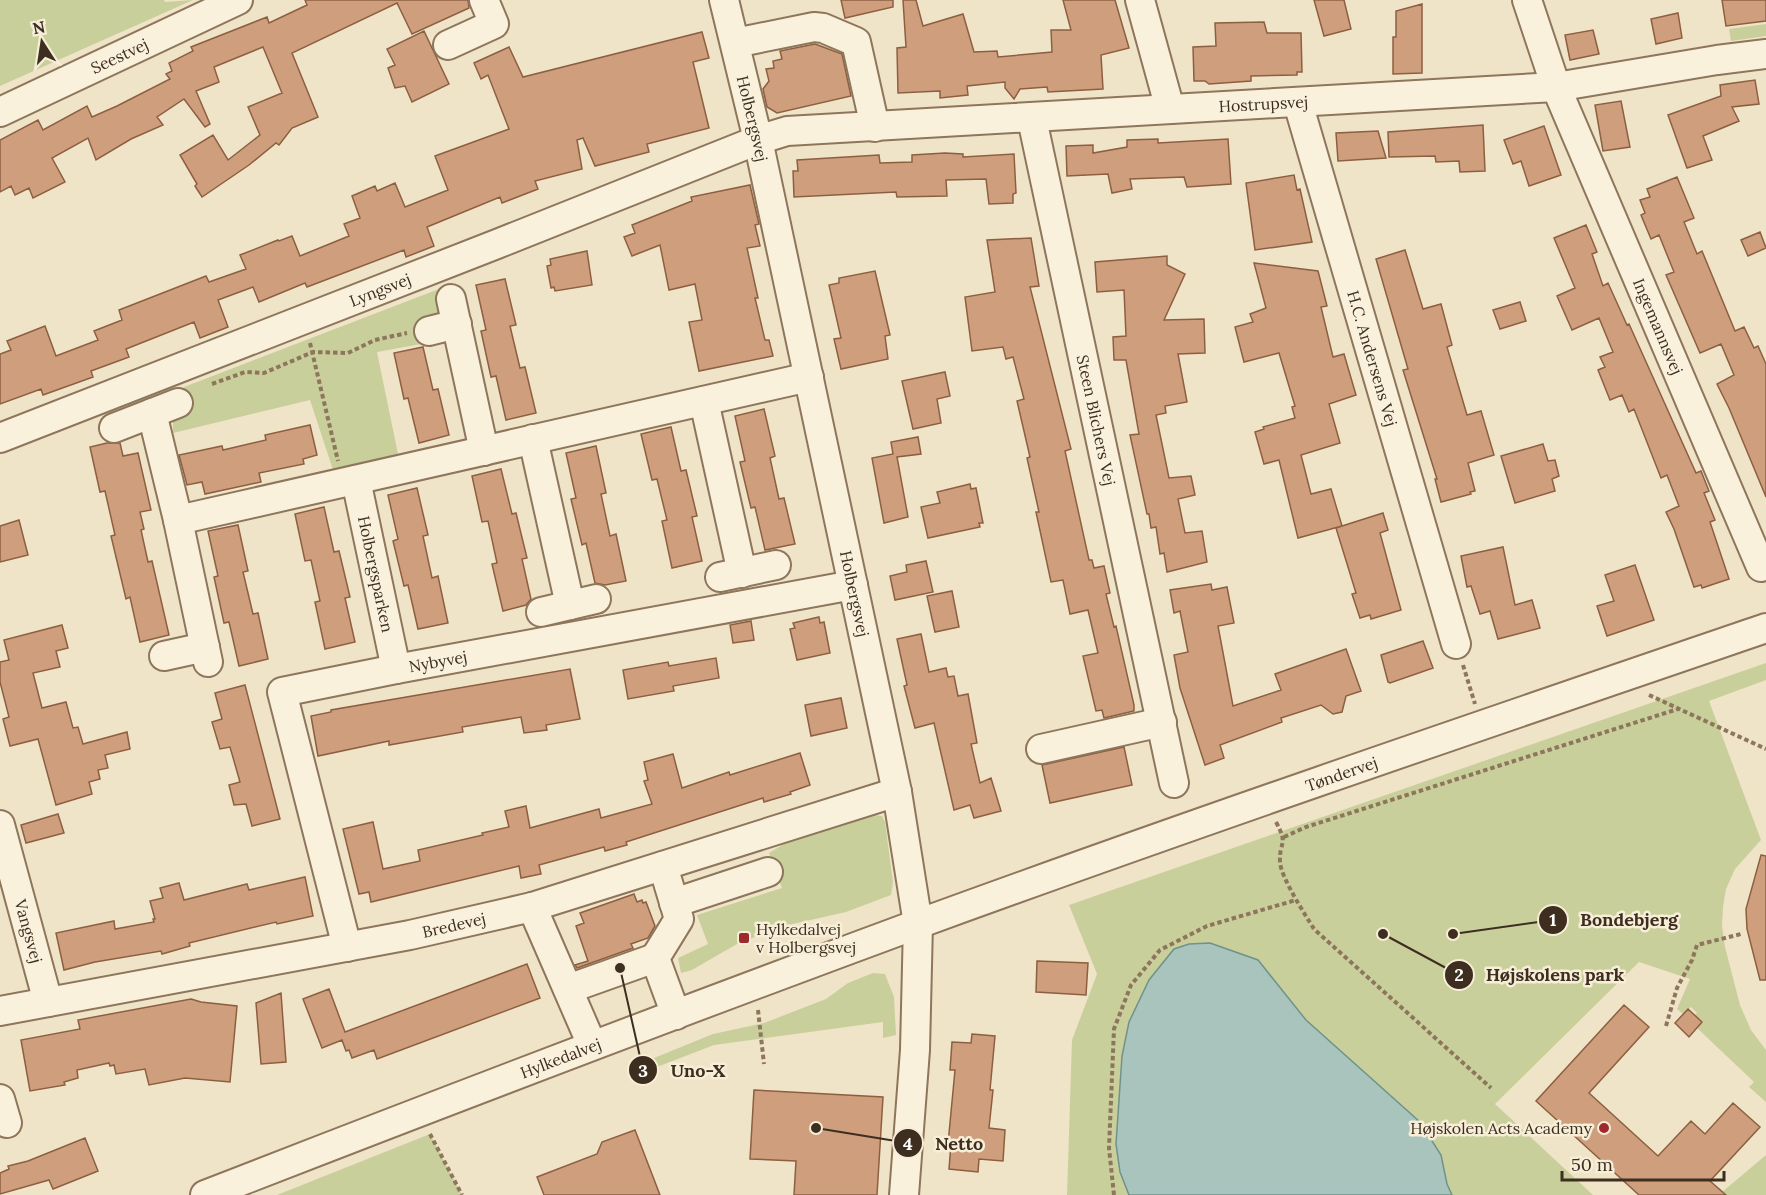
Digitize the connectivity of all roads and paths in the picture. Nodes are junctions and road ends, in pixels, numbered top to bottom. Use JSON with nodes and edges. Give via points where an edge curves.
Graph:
{"nodes":[{"id":1,"x":484,"y":0,"type":"edge"},
{"id":2,"x":724,"y":0,"type":"edge"},
{"id":3,"x":1140,"y":0,"type":"edge"},
{"id":4,"x":1527,"y":0,"type":"edge"},
{"id":5,"x":233,"y":1,"type":"edge"},
{"id":6,"x":735,"y":44,"type":"junction"},
{"id":7,"x":448,"y":45,"type":"dead end"},
{"id":8,"x":1766,"y":54,"type":"edge"},
{"id":9,"x":1556,"y":87,"type":"junction"},
{"id":10,"x":1298,"y":103,"type":"junction"},
{"id":11,"x":1170,"y":109,"type":"junction"},
{"id":12,"x":0,"y":112,"type":"edge"},
{"id":13,"x":1032,"y":118,"type":"junction"},
{"id":14,"x":875,"y":127,"type":"junction"},
{"id":15,"x":758,"y":140,"type":"junction"},
{"id":16,"x":301,"y":321,"type":"junction"},
{"id":17,"x":429,"y":331,"type":"joint"},
{"id":18,"x":313,"y":352,"type":"junction"},
{"id":19,"x":809,"y":377,"type":"junction"},
{"id":20,"x":211,"y":385,"type":"dead end"},
{"id":21,"x":704,"y":401,"type":"junction"},
{"id":22,"x":114,"y":428,"type":"dead end"},
{"id":23,"x":0,"y":438,"type":"edge"},
{"id":24,"x":533,"y":439,"type":"junction"},
{"id":25,"x":484,"y":450,"type":"junction"},
{"id":26,"x":350,"y":481,"type":"junction"},
{"id":27,"x":178,"y":520,"type":"junction"},
{"id":28,"x":776,"y":565,"type":"dead end"},
{"id":29,"x":1761,"y":567,"type":"dead end"},
{"id":30,"x":853,"y":585,"type":"junction"},
{"id":31,"x":541,"y":612,"type":"dead end"},
{"id":32,"x":1766,"y":628,"type":"edge"},
{"id":33,"x":1456,"y":644,"type":"dead end"},
{"id":34,"x":164,"y":656,"type":"dead end"},
{"id":35,"x":396,"y":669,"type":"junction"},
{"id":36,"x":1615,"y":680,"type":"junction"},
{"id":37,"x":1678,"y":709,"type":"junction"},
{"id":38,"x":1162,"y":722,"type":"junction"},
{"id":39,"x":1041,"y":749,"type":"dead end"},
{"id":40,"x":1766,"y":749,"type":"edge"},
{"id":41,"x":1174,"y":783,"type":"dead end"},
{"id":42,"x":897,"y":792,"type":"junction"},
{"id":43,"x":1264,"y":801,"type":"junction"},
{"id":44,"x":0,"y":825,"type":"edge"},
{"id":45,"x":1284,"y":837,"type":"junction"},
{"id":46,"x":663,"y":866,"type":"junction"},
{"id":47,"x":768,"y":872,"type":"dead end"},
{"id":48,"x":1296,"y":900,"type":"junction"},
{"id":49,"x":674,"y":903,"type":"junction"},
{"id":50,"x":532,"y":907,"type":"junction"},
{"id":51,"x":918,"y":924,"type":"junction"},
{"id":52,"x":1741,"y":934,"type":"dead end"},
{"id":53,"x":347,"y":947,"type":"junction"},
{"id":54,"x":655,"y":958,"type":"junction"},
{"id":55,"x":755,"y":985,"type":"junction"},
{"id":56,"x":568,"y":989,"type":"junction"},
{"id":57,"x":48,"y":1002,"type":"junction"},
{"id":58,"x":0,"y":1011,"type":"edge"},
{"id":59,"x":676,"y":1014,"type":"junction"},
{"id":60,"x":1666,"y":1026,"type":"dead end"},
{"id":61,"x":592,"y":1045,"type":"junction"},
{"id":62,"x":764,"y":1064,"type":"dead end"},
{"id":63,"x":1491,"y":1088,"type":"dead end"},
{"id":64,"x":419,"y":1112,"type":"junction"},
{"id":65,"x":205,"y":1195,"type":"edge"},
{"id":66,"x":462,"y":1195,"type":"edge"},
{"id":67,"x":904,"y":1195,"type":"edge"},
{"id":68,"x":1114,"y":1195,"type":"edge"}],
"edges":[{"from":1,"to":7,"type":"street","via":[[494,24]]},
{"from":2,"to":6,"type":"street","name":"Holbergsvej"},
{"from":3,"to":11,"type":"street"},
{"from":4,"to":9,"type":"street","name":"Ingemannsvej"},
{"from":5,"to":12,"type":"street","name":"Seestvej"},
{"from":6,"to":14,"type":"street","via":[[814,27],[856,42]]},
{"from":6,"to":15,"type":"street","name":"Holbergsvej"},
{"from":8,"to":9,"type":"street","name":"Hostrupsvej"},
{"from":9,"to":10,"type":"street","name":"Hostrupsvej"},
{"from":9,"to":29,"type":"street","name":"Ingemannsvej"},
{"from":10,"to":11,"type":"street","name":"Hostrupsvej"},
{"from":10,"to":33,"type":"street","name":"H.C. Andersens Vej","via":[[1436,616]]},
{"from":11,"to":13,"type":"street","name":"Hostrupsvej"},
{"from":13,"to":14,"type":"street","name":"Hostrupsvej"},
{"from":13,"to":38,"type":"street","name":"Steen Blichers Vej"},
{"from":14,"to":15,"type":"street","name":"Hostrupsvej","via":[[787,131]]},
{"from":15,"to":16,"type":"street","name":"Lyngsvej"},
{"from":15,"to":19,"type":"street","name":"Holbergsvej"},
{"from":16,"to":18,"type":"path"},
{"from":16,"to":23,"type":"street","name":"Lyngsvej"},
{"from":17,"to":18,"type":"path","via":[[421,329],[375,340],[348,353]]},
{"from":17,"to":25,"type":"street","via":[[454,312]]},
{"from":18,"to":20,"type":"path","via":[[264,373],[245,372]]},
{"from":18,"to":26,"type":"path"},
{"from":19,"to":21,"type":"street"},
{"from":19,"to":30,"type":"street","name":"Holbergsvej"},
{"from":21,"to":24,"type":"street"},
{"from":21,"to":28,"type":"street","via":[[731,575]]},
{"from":22,"to":27,"type":"street","via":[[165,408]]},
{"from":24,"to":25,"type":"street"},
{"from":24,"to":31,"type":"street","via":[[583,602]]},
{"from":25,"to":26,"type":"street"},
{"from":26,"to":27,"type":"street"},
{"from":26,"to":35,"type":"street","name":"Holbergsparken"},
{"from":27,"to":34,"type":"street","via":[[207,654]]},
{"from":30,"to":35,"type":"street","name":"Nybyvej"},
{"from":30,"to":42,"type":"street","name":"Holbergsvej"},
{"from":32,"to":36,"type":"street","name":"Tøndervej"},
{"from":35,"to":53,"type":"street","name":"Nybyvej","via":[[282,692]]},
{"from":36,"to":37,"type":"path"},
{"from":36,"to":43,"type":"street","name":"Tøndervej"},
{"from":37,"to":40,"type":"path"},
{"from":37,"to":45,"type":"path"},
{"from":38,"to":39,"type":"street"},
{"from":38,"to":41,"type":"street","name":"Steen Blichers Vej"},
{"from":42,"to":46,"type":"street","name":"Bredevej"},
{"from":42,"to":51,"type":"street","name":"Holbergsvej"},
{"from":43,"to":45,"type":"path"},
{"from":43,"to":51,"type":"street","name":"Tøndervej"},
{"from":44,"to":57,"type":"street","name":"Vangsvej"},
{"from":45,"to":48,"type":"path","via":[[1280,864]]},
{"from":46,"to":49,"type":"street"},
{"from":46,"to":50,"type":"street","name":"Bredevej"},
{"from":47,"to":49,"type":"street"},
{"from":48,"to":63,"type":"path","via":[[1314,930]]},
{"from":48,"to":68,"type":"path","via":[[1207,926],[1160,950],[1131,985],[1114,1029],[1109,1148]]},
{"from":49,"to":54,"type":"street","via":[[679,919]]},
{"from":50,"to":53,"type":"street","name":"Bredevej"},
{"from":50,"to":56,"type":"street"},
{"from":51,"to":55,"type":"street","name":"Hylkedalvej"},
{"from":51,"to":67,"type":"street","name":"Holbergsvej","via":[[915,1050]]},
{"from":52,"to":60,"type":"path","via":[[1697,945],[1677,988]]},
{"from":53,"to":57,"type":"street","name":"Bredevej"},
{"from":54,"to":56,"type":"street"},
{"from":54,"to":59,"type":"street"},
{"from":55,"to":59,"type":"street","name":"Hylkedalvej"},
{"from":55,"to":62,"type":"path"},
{"from":56,"to":61,"type":"street"},
{"from":57,"to":58,"type":"street","name":"Bredevej"},
{"from":59,"to":61,"type":"street","name":"Hylkedalvej"},
{"from":61,"to":64,"type":"street","name":"Hylkedalvej"},
{"from":64,"to":65,"type":"street","name":"Hylkedalvej"},
{"from":64,"to":66,"type":"path"}]}
